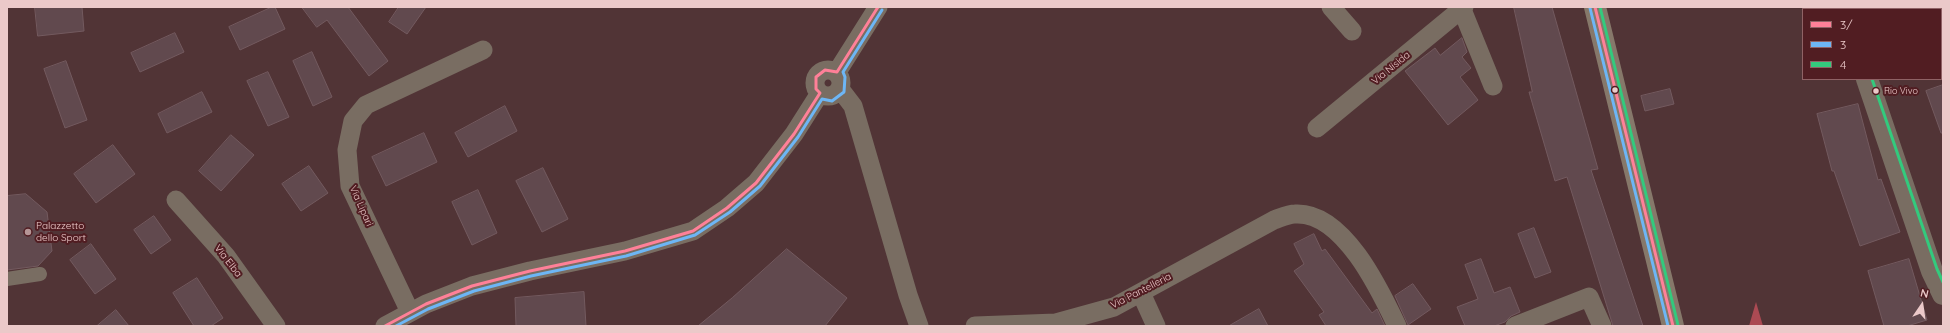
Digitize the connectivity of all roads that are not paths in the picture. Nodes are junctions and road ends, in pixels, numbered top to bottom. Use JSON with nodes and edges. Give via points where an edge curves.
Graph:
{"nodes":[{"id":1,"x":878,"y":7,"type":"edge"},
{"id":2,"x":1331,"y":7,"type":"edge"},
{"id":3,"x":1595,"y":7,"type":"edge"},
{"id":4,"x":1462,"y":8,"type":"edge"},
{"id":5,"x":1352,"y":31,"type":"dead end"},
{"id":6,"x":483,"y":50,"type":"dead end"},
{"id":7,"x":838,"y":80,"type":"junction"},
{"id":8,"x":1867,"y":80,"type":"edge"},
{"id":9,"x":1493,"y":86,"type":"dead end"},
{"id":10,"x":1317,"y":128,"type":"dead end"},
{"id":11,"x":176,"y":200,"type":"dead end"},
{"id":12,"x":40,"y":274,"type":"dead end"},
{"id":13,"x":7,"y":279,"type":"edge"},
{"id":14,"x":1140,"y":293,"type":"junction"},
{"id":15,"x":1943,"y":294,"type":"edge"},
{"id":16,"x":410,"y":312,"type":"junction"},
{"id":17,"x":276,"y":326,"type":"edge"},
{"id":18,"x":385,"y":326,"type":"edge"},
{"id":19,"x":919,"y":326,"type":"edge"},
{"id":20,"x":975,"y":326,"type":"edge"},
{"id":21,"x":1156,"y":326,"type":"edge"},
{"id":22,"x":1397,"y":326,"type":"edge"},
{"id":23,"x":1515,"y":326,"type":"edge"},
{"id":24,"x":1602,"y":326,"type":"edge"},
{"id":25,"x":1673,"y":326,"type":"edge"}],
"edges":[{"from":1,"to":7,"type":"street"},
{"from":2,"to":5,"type":"street"},
{"from":3,"to":25,"type":"main road"},
{"from":4,"to":9,"type":"street"},
{"from":4,"to":10,"type":"street","name":"Via Nisida"},
{"from":6,"to":16,"type":"street","name":"Via Lipari","via":[[366,105],[353,121],[347,150],[350,186]]},
{"from":7,"to":16,"type":"street","via":[[831,69],[825,69],[816,77],[816,89],[820,94],[794,134],[756,183],[728,208],[693,231],[626,250],[472,286]]},
{"from":7,"to":19,"type":"street","via":[[853,106]]},
{"from":8,"to":15,"type":"street","via":[[1932,271]]},
{"from":11,"to":17,"type":"street","name":"Via Elba","via":[[226,256]]},
{"from":12,"to":13,"type":"street"},
{"from":14,"to":20,"type":"street","name":"Via Pantelleria","via":[[1114,307],[1056,323]]},
{"from":14,"to":21,"type":"street"},
{"from":14,"to":22,"type":"street","name":"Via Pantelleria","via":[[1274,220],[1295,214],[1318,218],[1342,236],[1376,281]]},
{"from":16,"to":18,"type":"street"},
{"from":23,"to":24,"type":"street","via":[[1589,297]]}]}
